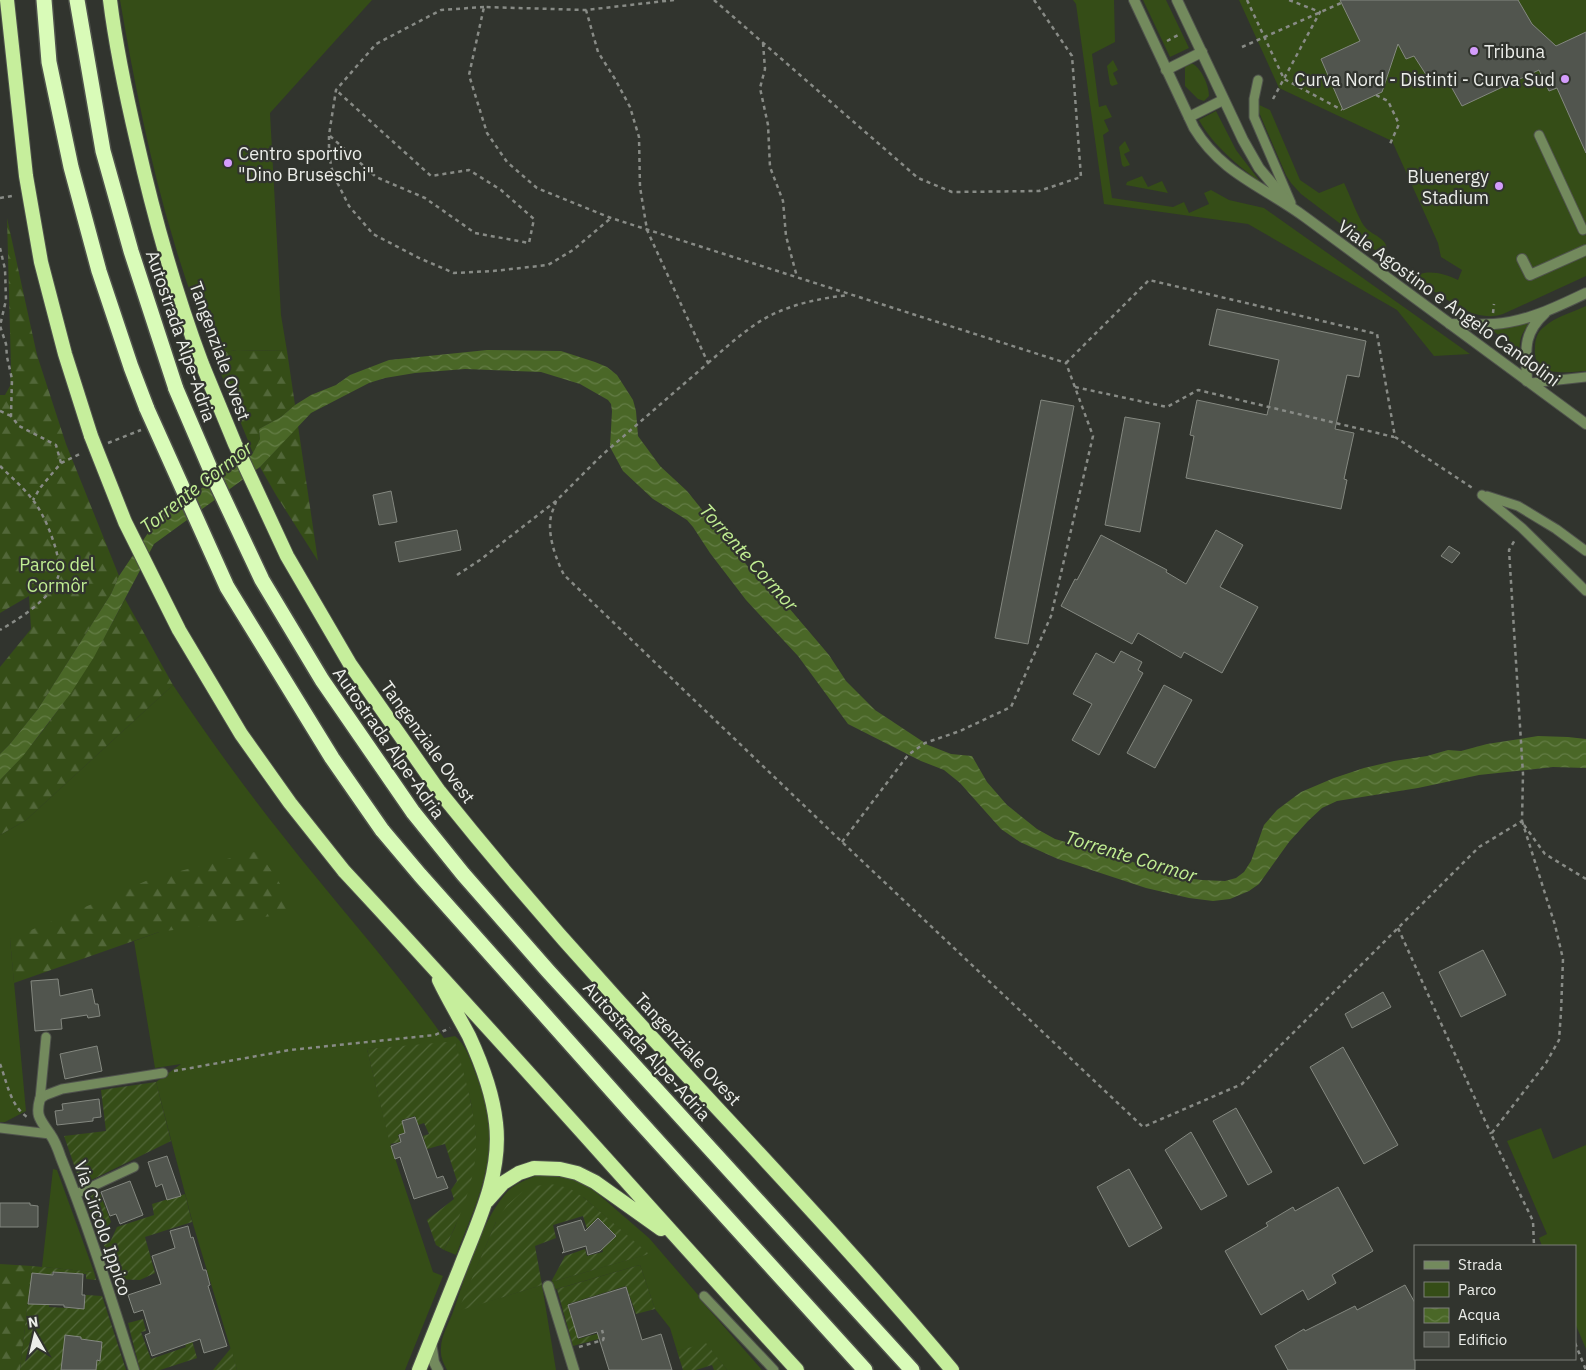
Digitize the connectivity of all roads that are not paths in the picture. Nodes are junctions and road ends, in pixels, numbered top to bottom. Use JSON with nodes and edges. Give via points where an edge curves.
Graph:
{"nodes":[{"id":1,"x":7,"y":0,"type":"edge"},
{"id":2,"x":44,"y":0,"type":"edge"},
{"id":3,"x":77,"y":0,"type":"edge"},
{"id":4,"x":110,"y":0,"type":"edge"},
{"id":5,"x":1134,"y":0,"type":"edge"},
{"id":6,"x":1177,"y":0,"type":"edge"},
{"id":7,"x":1202,"y":52,"type":"junction"},
{"id":8,"x":1166,"y":70,"type":"junction"},
{"id":9,"x":1258,"y":80,"type":"dead end"},
{"id":10,"x":1223,"y":100,"type":"junction"},
{"id":11,"x":1189,"y":117,"type":"junction"},
{"id":12,"x":1539,"y":135,"type":"dead end"},
{"id":13,"x":1293,"y":208,"type":"junction"},
{"id":14,"x":1583,"y":230,"type":"dead end"},
{"id":15,"x":1586,"y":250,"type":"edge"},
{"id":16,"x":1522,"y":259,"type":"dead end"},
{"id":17,"x":1586,"y":294,"type":"edge"},
{"id":18,"x":1548,"y":311,"type":"junction"},
{"id":19,"x":1450,"y":324,"type":"junction"},
{"id":20,"x":1586,"y":377,"type":"edge"},
{"id":21,"x":1529,"y":382,"type":"junction"},
{"id":22,"x":1586,"y":424,"type":"edge"},
{"id":23,"x":1586,"y":551,"type":"edge"},
{"id":24,"x":1586,"y":591,"type":"edge"},
{"id":25,"x":434,"y":967,"type":"junction"},
{"id":26,"x":46,"y":1037,"type":"dead end"},
{"id":27,"x":163,"y":1072,"type":"road end"},
{"id":28,"x":40,"y":1099,"type":"junction"},
{"id":29,"x":0,"y":1128,"type":"edge"},
{"id":30,"x":50,"y":1134,"type":"junction"},
{"id":31,"x":134,"y":1167,"type":"dead end"},
{"id":32,"x":76,"y":1194,"type":"junction"},
{"id":33,"x":486,"y":1201,"type":"junction"},
{"id":34,"x":679,"y":1242,"type":"junction"},
{"id":35,"x":548,"y":1286,"type":"dead end"},
{"id":36,"x":704,"y":1296,"type":"dead end"},
{"id":37,"x":430,"y":1341,"type":"junction"},
{"id":38,"x":134,"y":1370,"type":"edge"},
{"id":39,"x":419,"y":1370,"type":"edge"},
{"id":40,"x":438,"y":1370,"type":"edge"},
{"id":41,"x":574,"y":1370,"type":"edge"},
{"id":42,"x":774,"y":1370,"type":"edge"},
{"id":43,"x":797,"y":1370,"type":"edge"},
{"id":44,"x":865,"y":1370,"type":"edge"},
{"id":45,"x":912,"y":1370,"type":"edge"},
{"id":46,"x":952,"y":1370,"type":"edge"}],
"edges":[{"from":1,"to":25,"type":"highway","bridge":true,"via":[[26,176],[41,262],[91,436],[125,522],[178,630],[241,734],[344,871]]},
{"from":2,"to":44,"type":"highway","bridge":true,"via":[[49,62],[71,167],[99,271],[147,409],[227,587],[332,758],[382,830]]},
{"from":3,"to":45,"type":"highway","name":"Autostrada Alpe-Adria","bridge":true,"via":[[103,151],[131,251],[176,389],[262,580],[322,680],[413,812],[463,874]]},
{"from":4,"to":46,"type":"highway","name":"Tangenziale Ovest","bridge":true,"via":[[148,190],[185,320],[235,444],[286,556],[350,664],[439,791],[485,847],[614,997],[889,1296]]},
{"from":5,"to":8,"type":"street","name":"Viale Agostino e Angelo Candolini"},
{"from":6,"to":7,"type":"street","name":"Viale Agostino e Angelo Candolini"},
{"from":7,"to":8,"type":"street"},
{"from":7,"to":10,"type":"street","name":"Viale Agostino e Angelo Candolini"},
{"from":8,"to":11,"type":"street","name":"Viale Agostino e Angelo Candolini"},
{"from":9,"to":13,"type":"lane","via":[[1254,117]]},
{"from":10,"to":11,"type":"street"},
{"from":10,"to":13,"type":"street","name":"Viale Agostino e Angelo Candolini","via":[[1259,168]]},
{"from":11,"to":13,"type":"street","name":"Viale Agostino e Angelo Candolini","via":[[1202,141],[1223,164]]},
{"from":12,"to":14,"type":"lane"},
{"from":13,"to":19,"type":"street","name":"Viale Agostino e Angelo Candolini"},
{"from":15,"to":16,"type":"street","via":[[1530,275]]},
{"from":17,"to":18,"type":"street"},
{"from":18,"to":19,"type":"street","via":[[1504,323]]},
{"from":18,"to":21,"type":"street","via":[[1527,337]]},
{"from":19,"to":21,"type":"street","name":"Viale Agostino e Angelo Candolini"},
{"from":20,"to":21,"type":"lane"},
{"from":21,"to":22,"type":"street","name":"Viale Agostino e Angelo Candolini"},
{"from":23,"to":24,"type":"lane","via":[[1518,506],[1482,495],[1522,528]]},
{"from":25,"to":33,"type":"highway","via":[[475,1049],[496,1122],[497,1145]]},
{"from":25,"to":34,"type":"highway"},
{"from":26,"to":28,"type":"lane"},
{"from":27,"to":28,"type":"lane","via":[[62,1090]]},
{"from":28,"to":30,"type":"street","name":"Via Circolo Ippico","via":[[40,1121]]},
{"from":29,"to":30,"type":"lane"},
{"from":30,"to":32,"type":"street","name":"Via Circolo Ippico"},
{"from":31,"to":32,"type":"lane"},
{"from":32,"to":38,"type":"street","name":"Via Circolo Ippico"},
{"from":33,"to":34,"type":"highway","via":[[503,1183],[519,1173],[534,1168],[560,1168],[595,1182]]},
{"from":33,"to":37,"type":"highway"},
{"from":34,"to":43,"type":"highway"},
{"from":35,"to":41,"type":"street"},
{"from":36,"to":42,"type":"lane"},
{"from":37,"to":39,"type":"highway"},
{"from":37,"to":40,"type":"street"}]}
